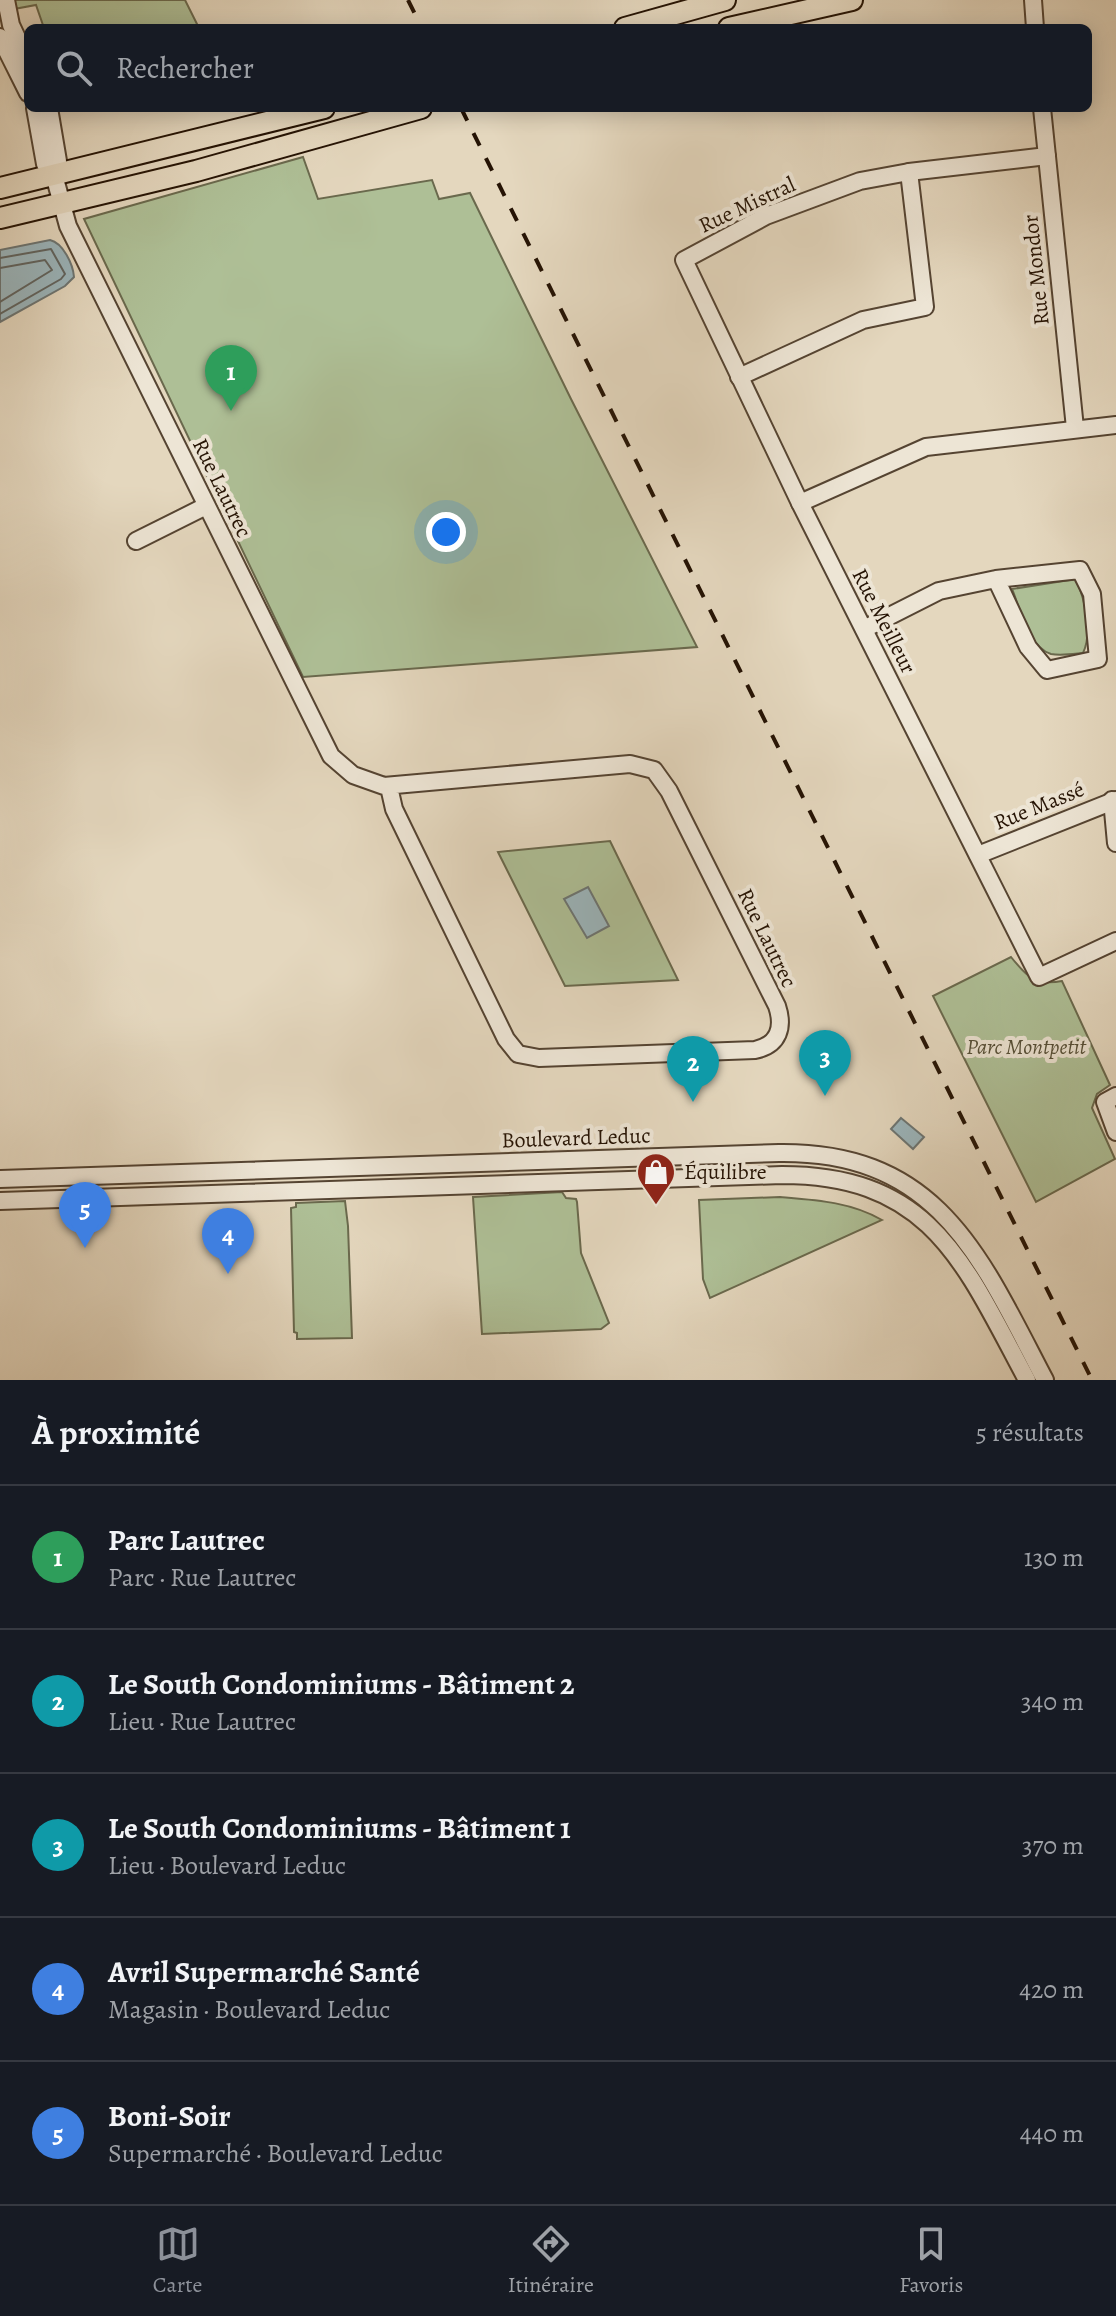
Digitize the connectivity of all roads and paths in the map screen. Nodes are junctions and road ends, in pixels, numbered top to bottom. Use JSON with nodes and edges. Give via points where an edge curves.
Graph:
{"nodes":[{"id":1,"x":6,"y":0,"type":"edge"},
{"id":2,"x":725,"y":0,"type":"edge"},
{"id":3,"x":852,"y":0,"type":"edge"},
{"id":4,"x":1033,"y":0,"type":"edge"},
{"id":5,"x":639,"y":24,"type":"edge"},
{"id":6,"x":747,"y":24,"type":"edge"},
{"id":7,"x":1035,"y":24,"type":"edge"},
{"id":8,"x":0,"y":37,"type":"edge"},
{"id":9,"x":24,"y":53,"type":"edge"},
{"id":10,"x":24,"y":85,"type":"edge"},
{"id":11,"x":36,"y":112,"type":"edge"},
{"id":12,"x":50,"y":112,"type":"edge"},
{"id":13,"x":308,"y":112,"type":"edge"},
{"id":14,"x":407,"y":112,"type":"edge"},
{"id":15,"x":1042,"y":112,"type":"edge"},
{"id":16,"x":1047,"y":156,"type":"junction"},
{"id":17,"x":909,"y":172,"type":"junction"},
{"id":18,"x":54,"y":175,"type":"junction"},
{"id":19,"x":0,"y":188,"type":"edge"},
{"id":20,"x":61,"y":203,"type":"junction"},
{"id":21,"x":0,"y":218,"type":"edge"},
{"id":22,"x":739,"y":377,"type":"junction"},
{"id":23,"x":1116,"y":425,"type":"edge"},
{"id":24,"x":1075,"y":428,"type":"junction"},
{"id":25,"x":800,"y":503,"type":"junction"},
{"id":26,"x":206,"y":506,"type":"junction"},
{"id":27,"x":136,"y":541,"type":"dead end"},
{"id":28,"x":996,"y":579,"type":"junction"},
{"id":29,"x":864,"y":629,"type":"junction"},
{"id":30,"x":389,"y":787,"type":"junction"},
{"id":31,"x":1114,"y":800,"type":"edge"},
{"id":32,"x":1116,"y":843,"type":"edge"},
{"id":33,"x":978,"y":855,"type":"junction"},
{"id":34,"x":1116,"y":941,"type":"edge"},
{"id":35,"x":1110,"y":1099,"type":"edge"},
{"id":36,"x":1116,"y":1132,"type":"edge"},
{"id":37,"x":0,"y":1179,"type":"edge"},
{"id":38,"x":0,"y":1201,"type":"edge"},
{"id":39,"x":1027,"y":1380,"type":"edge"},
{"id":40,"x":1045,"y":1380,"type":"edge"}],
"edges":[{"from":1,"to":9,"type":"street"},
{"from":2,"to":5,"type":"main road"},
{"from":3,"to":6,"type":"main road"},
{"from":4,"to":7,"type":"street"},
{"from":8,"to":10,"type":"street"},
{"from":11,"to":18,"type":"street","name":"Rue Lautrec","via":[[45,164]]},
{"from":12,"to":18,"type":"street","name":"Rue Lautrec","via":[[58,161]]},
{"from":13,"to":18,"type":"main road"},
{"from":14,"to":20,"type":"main road"},
{"from":15,"to":16,"type":"street","name":"Rue Mondor"},
{"from":16,"to":17,"type":"street","name":"Rue Mistral"},
{"from":16,"to":24,"type":"street","name":"Rue Mondor"},
{"from":17,"to":22,"type":"street","via":[[925,307],[863,320]]},
{"from":17,"to":22,"type":"street","name":"Rue Mistral","via":[[860,181],[766,216],[684,260]]},
{"from":18,"to":19,"type":"main road"},
{"from":18,"to":20,"type":"street","name":"Rue Lautrec"},
{"from":20,"to":21,"type":"main road"},
{"from":20,"to":26,"type":"street","name":"Rue Lautrec"},
{"from":22,"to":25,"type":"street","name":"Rue Mistral"},
{"from":23,"to":24,"type":"street"},
{"from":24,"to":25,"type":"street","via":[[926,447]]},
{"from":25,"to":29,"type":"street","name":"Rue Meilleur"},
{"from":26,"to":27,"type":"street"},
{"from":26,"to":30,"type":"street","name":"Rue Lautrec","via":[[327,751],[353,775]]},
{"from":28,"to":28,"type":"street","via":[[1080,570],[1092,594],[1098,659],[1047,670],[1028,647]]},
{"from":28,"to":29,"type":"street","via":[[939,591]]},
{"from":29,"to":33,"type":"street","name":"Rue Meilleur"},
{"from":30,"to":30,"type":"street","name":"Rue Lautrec","via":[[394,809],[504,1036],[518,1054],[539,1058],[755,1050],[775,1040],[781,1026],[777,1006],[654,770],[630,764]]},
{"from":31,"to":32,"type":"street"},
{"from":31,"to":33,"type":"street","name":"Rue Massé"},
{"from":33,"to":34,"type":"street","name":"Rue Meilleur","via":[[1039,977]]},
{"from":35,"to":36,"type":"street"},
{"from":37,"to":40,"type":"street","name":"Boulevard Leduc","via":[[779,1153],[833,1157],[903,1184],[947,1217],[980,1259]]},
{"from":38,"to":39,"type":"street","name":"Boulevard Leduc","via":[[829,1177],[881,1193],[934,1228],[966,1268]]}]}
